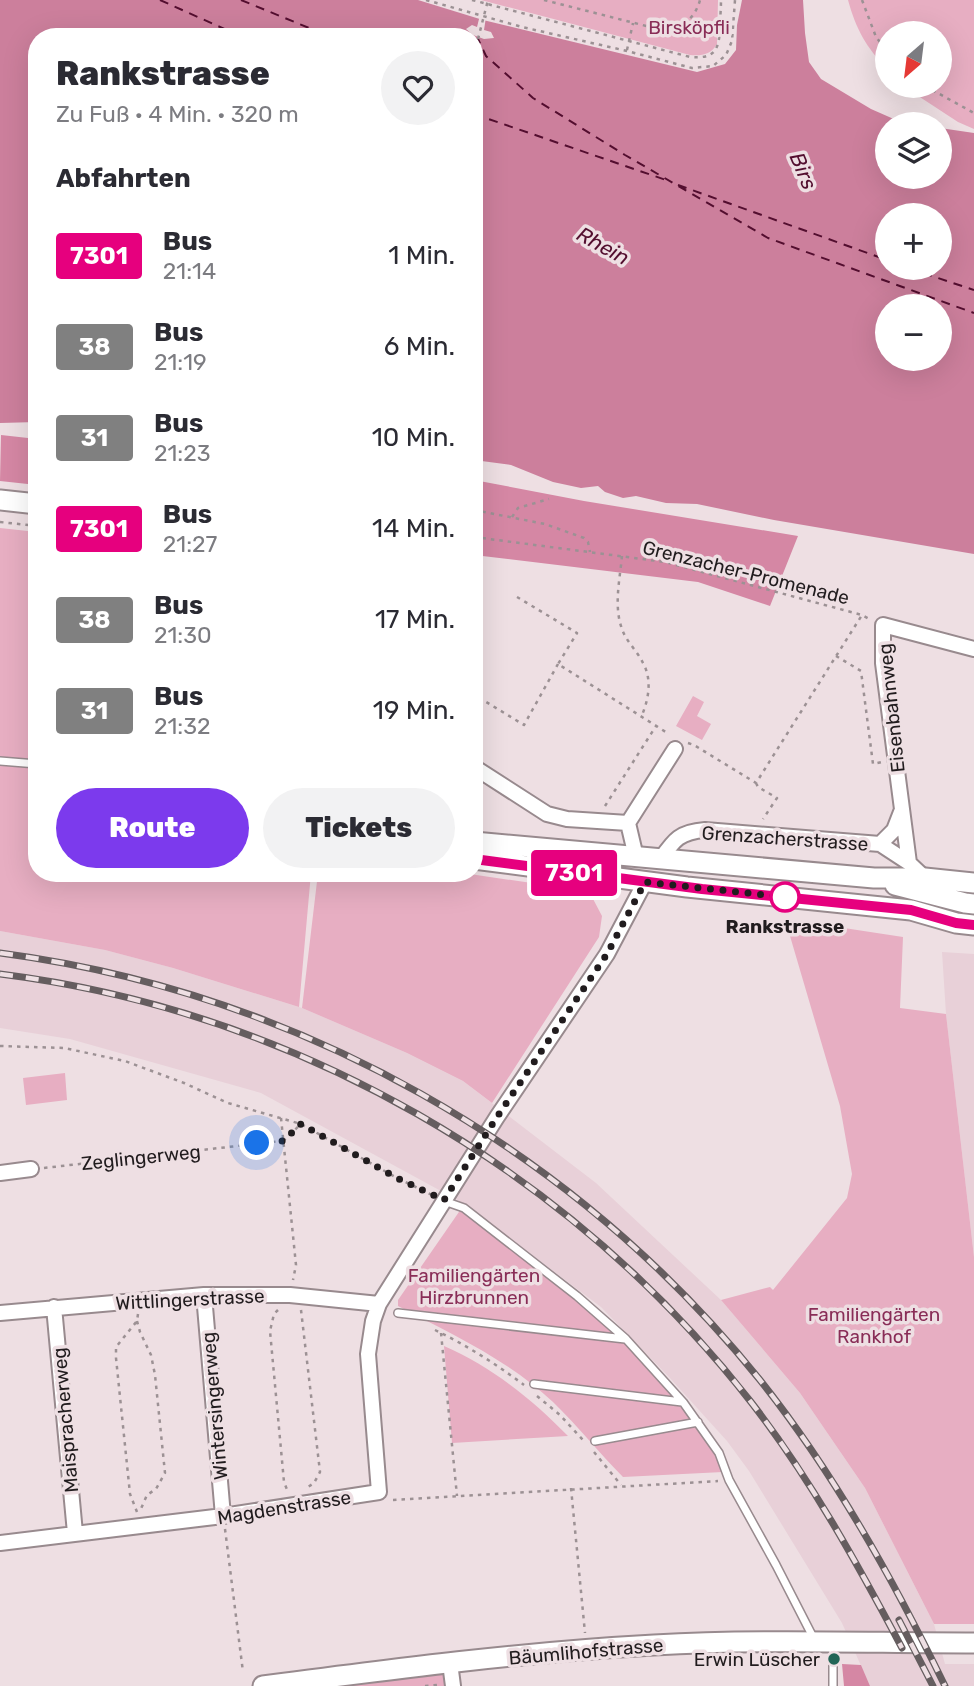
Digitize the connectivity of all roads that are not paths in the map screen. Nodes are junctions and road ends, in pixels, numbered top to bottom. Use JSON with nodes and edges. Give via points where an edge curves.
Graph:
{"nodes":[{"id":1,"x":0,"y":500,"type":"edge"},
{"id":2,"x":28,"y":503,"type":"edge"},
{"id":3,"x":974,"y":649,"type":"edge"},
{"id":4,"x":676,"y":742,"type":"road end"},
{"id":5,"x":0,"y":761,"type":"edge"},
{"id":6,"x":28,"y":763,"type":"edge"},
{"id":7,"x":483,"y":773,"type":"edge"},
{"id":8,"x":902,"y":811,"type":"junction"},
{"id":9,"x":628,"y":823,"type":"junction"},
{"id":10,"x":483,"y":843,"type":"edge"},
{"id":11,"x":880,"y":844,"type":"junction"},
{"id":12,"x":636,"y":857,"type":"junction"},
{"id":13,"x":483,"y":860,"type":"edge"},
{"id":14,"x":660,"y":860,"type":"junction"},
{"id":15,"x":909,"y":863,"type":"junction"},
{"id":16,"x":874,"y":878,"type":"junction"},
{"id":17,"x":925,"y":878,"type":"junction"},
{"id":18,"x":645,"y":882,"type":"junction"},
{"id":19,"x":974,"y":883,"type":"edge"},
{"id":20,"x":970,"y":904,"type":"edge"},
{"id":21,"x":911,"y":910,"type":"junction"},
{"id":22,"x":974,"y":925,"type":"edge"},
{"id":23,"x":31,"y":1169,"type":"road end"},
{"id":24,"x":0,"y":1173,"type":"edge"},
{"id":25,"x":444,"y":1200,"type":"junction"},
{"id":26,"x":204,"y":1295,"type":"junction"},
{"id":27,"x":379,"y":1304,"type":"junction"},
{"id":28,"x":54,"y":1307,"type":"junction"},
{"id":29,"x":0,"y":1313,"type":"edge"},
{"id":30,"x":398,"y":1313,"type":"dead end"},
{"id":31,"x":626,"y":1339,"type":"junction"},
{"id":32,"x":534,"y":1384,"type":"dead end"},
{"id":33,"x":682,"y":1402,"type":"junction"},
{"id":34,"x":698,"y":1422,"type":"junction"},
{"id":35,"x":593,"y":1445,"type":"road end"},
{"id":36,"x":223,"y":1516,"type":"junction"},
{"id":37,"x":75,"y":1533,"type":"junction"},
{"id":38,"x":0,"y":1543,"type":"edge"},
{"id":39,"x":825,"y":1643,"type":"junction"},
{"id":40,"x":974,"y":1643,"type":"edge"},
{"id":41,"x":450,"y":1663,"type":"junction"},
{"id":42,"x":263,"y":1686,"type":"edge"},
{"id":43,"x":453,"y":1686,"type":"edge"},
{"id":44,"x":832,"y":1686,"type":"edge"}],
"edges":[{"from":1,"to":2,"type":"main road"},
{"from":3,"to":8,"type":"street","name":"Eisenbahnweg","via":[[883,625],[883,663]]},
{"from":4,"to":9,"type":"street"},
{"from":5,"to":6,"type":"lane"},
{"from":7,"to":9,"type":"street","via":[[547,814]]},
{"from":8,"to":11,"type":"street","name":"Grenzacherstrasse","via":[[894,830]]},
{"from":8,"to":15,"type":"street","name":"Eisenbahnweg"},
{"from":9,"to":12,"type":"street"},
{"from":10,"to":12,"type":"main road","name":"Grenzacherstrasse"},
{"from":11,"to":14,"type":"street","name":"Grenzacherstrasse","via":[[692,831],[677,839]]},
{"from":11,"to":15,"type":"street","name":"Grenzacherstrasse"},
{"from":12,"to":14,"type":"main road","name":"Grenzacherstrasse"},
{"from":12,"to":18,"type":"main road"},
{"from":13,"to":18,"type":"main road"},
{"from":14,"to":16,"type":"main road","name":"Grenzacherstrasse"},
{"from":14,"to":18,"type":"main road"},
{"from":15,"to":17,"type":"street"},
{"from":16,"to":17,"type":"main road","name":"Grenzacherstrasse"},
{"from":16,"to":20,"type":"main road"},
{"from":17,"to":19,"type":"main road","name":"Grenzacherstrasse"},
{"from":18,"to":21,"type":"main road"},
{"from":18,"to":25,"type":"street","via":[[607,954]]},
{"from":20,"to":21,"type":"main road"},
{"from":21,"to":22,"type":"main road"},
{"from":23,"to":24,"type":"street"},
{"from":25,"to":27,"type":"street"},
{"from":25,"to":31,"type":"lane","via":[[464,1208],[504,1238]]},
{"from":26,"to":27,"type":"street","name":"Wittlingerstrasse","via":[[290,1295]]},
{"from":26,"to":28,"type":"street","name":"Wittlingerstrasse"},
{"from":26,"to":36,"type":"street","name":"Wintersingerweg"},
{"from":27,"to":36,"type":"street","name":"Magdenstrasse","via":[[368,1354],[379,1492]]},
{"from":28,"to":29,"type":"street","name":"Wittlingerstrasse"},
{"from":28,"to":37,"type":"street","name":"Maispracherweg"},
{"from":30,"to":31,"type":"lane"},
{"from":31,"to":33,"type":"lane"},
{"from":32,"to":33,"type":"lane"},
{"from":33,"to":34,"type":"lane"},
{"from":34,"to":35,"type":"lane"},
{"from":34,"to":39,"type":"lane","via":[[719,1453],[776,1565]]},
{"from":36,"to":37,"type":"street","name":"Magdenstrasse"},
{"from":37,"to":38,"type":"street","name":"Magdenstrasse"},
{"from":39,"to":40,"type":"main road","name":"Bäumlihofstrasse"},
{"from":39,"to":41,"type":"main road","name":"Bäumlihofstrasse","via":[[623,1647]]},
{"from":39,"to":44,"type":"lane"},
{"from":41,"to":42,"type":"main road","name":"Bäumlihofstrasse"},
{"from":41,"to":43,"type":"street"}]}
